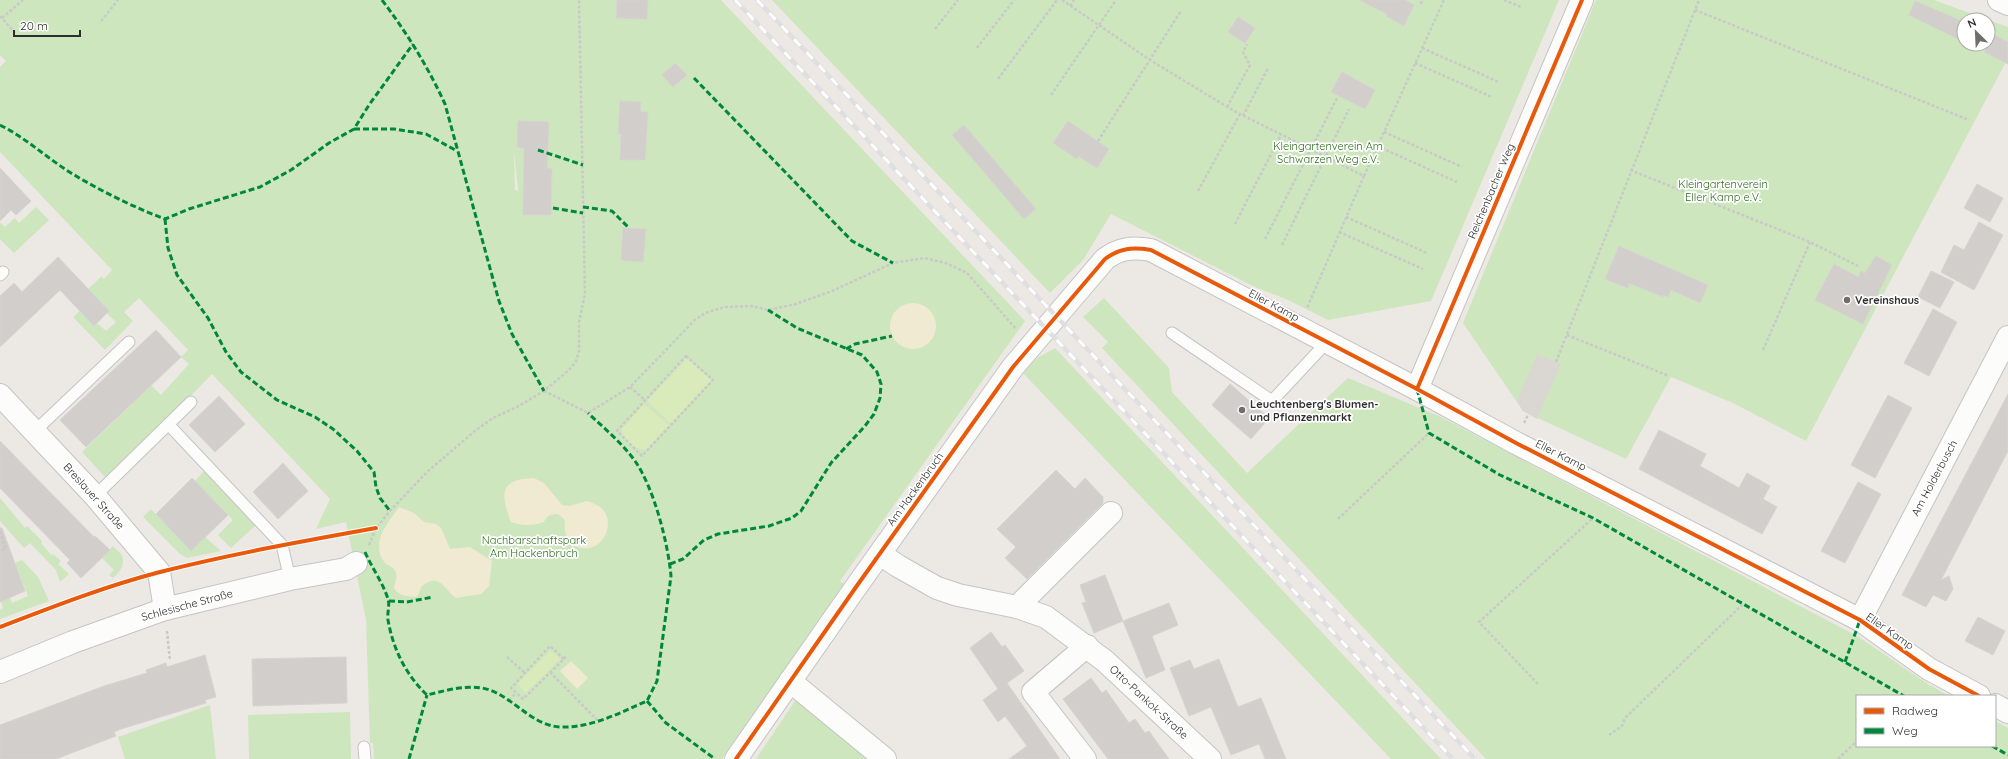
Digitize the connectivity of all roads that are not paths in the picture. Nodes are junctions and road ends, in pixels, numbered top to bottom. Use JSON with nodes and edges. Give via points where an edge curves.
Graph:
{"nodes":[{"id":1,"x":1582,"y":0,"type":"edge"},
{"id":2,"x":1999,"y":0,"type":"edge"},
{"id":3,"x":2008,"y":4,"type":"edge"},
{"id":4,"x":1127,"y":248,"type":"joint"},
{"id":5,"x":1172,"y":333,"type":"dead end"},
{"id":6,"x":2008,"y":336,"type":"edge"},
{"id":7,"x":129,"y":342,"type":"dead end"},
{"id":8,"x":1327,"y":342,"type":"junction"},
{"id":9,"x":1417,"y":389,"type":"junction"},
{"id":10,"x":0,"y":395,"type":"edge"},
{"id":11,"x":191,"y":402,"type":"dead end"},
{"id":12,"x":168,"y":424,"type":"junction"},
{"id":13,"x":35,"y":431,"type":"junction"},
{"id":14,"x":95,"y":496,"type":"junction"},
{"id":15,"x":1111,"y":513,"type":"dead end"},
{"id":16,"x":880,"y":554,"type":"junction"},
{"id":17,"x":356,"y":563,"type":"road end"},
{"id":18,"x":290,"y":579,"type":"junction"},
{"id":19,"x":1017,"y":607,"type":"junction"},
{"id":20,"x":165,"y":609,"type":"junction"},
{"id":21,"x":1860,"y":620,"type":"junction"},
{"id":22,"x":1086,"y":646,"type":"junction"},
{"id":23,"x":0,"y":672,"type":"edge"},
{"id":24,"x":790,"y":681,"type":"junction"},
{"id":25,"x":1977,"y":695,"type":"edge"},
{"id":26,"x":1996,"y":705,"type":"edge"},
{"id":27,"x":2008,"y":712,"type":"edge"},
{"id":28,"x":364,"y":747,"type":"dead end"},
{"id":29,"x":365,"y":759,"type":"edge"},
{"id":30,"x":736,"y":759,"type":"edge"},
{"id":31,"x":885,"y":759,"type":"edge"},
{"id":32,"x":1085,"y":759,"type":"edge"},
{"id":33,"x":1210,"y":759,"type":"edge"}],
"edges":[{"from":1,"to":9,"type":"street","name":"Reichenbacher Weg"},
{"from":2,"to":3,"type":"street"},
{"from":4,"to":8,"type":"street","name":"Eller Kamp","via":[[1151,250]]},
{"from":4,"to":16,"type":"street","name":"Am Hackenbruch","via":[[1105,259],[1030,345]]},
{"from":5,"to":8,"type":"lane","via":[[1272,401]]},
{"from":6,"to":21,"type":"street","name":"Am Holderbusch"},
{"from":7,"to":13,"type":"lane"},
{"from":8,"to":9,"type":"street","name":"Eller Kamp"},
{"from":9,"to":21,"type":"street","name":"Eller Kamp"},
{"from":10,"to":13,"type":"street","name":"Breslauer Straße"},
{"from":11,"to":12,"type":"lane"},
{"from":12,"to":14,"type":"lane"},
{"from":12,"to":18,"type":"lane","via":[[282,545]]},
{"from":13,"to":14,"type":"street","name":"Breslauer Straße"},
{"from":14,"to":20,"type":"street","name":"Breslauer Straße","via":[[159,572]]},
{"from":15,"to":19,"type":"street"},
{"from":16,"to":19,"type":"street","name":"Otto-Pankok-Straße","via":[[937,588]]},
{"from":16,"to":24,"type":"street","name":"Am Hackenbruch"},
{"from":17,"to":18,"type":"street","name":"Schlesische Straße","via":[[346,569]]},
{"from":18,"to":20,"type":"street","name":"Schlesische Straße"},
{"from":19,"to":22,"type":"street","name":"Otto-Pankok-Straße","via":[[1046,617]]},
{"from":20,"to":23,"type":"street","name":"Schlesische Straße"},
{"from":21,"to":25,"type":"street","name":"Eller Kamp","via":[[1929,669]]},
{"from":22,"to":32,"type":"street","via":[[1033,692]]},
{"from":22,"to":33,"type":"street","name":"Otto-Pankok-Straße"},
{"from":24,"to":30,"type":"street","name":"Am Hackenbruch"},
{"from":24,"to":31,"type":"street"},
{"from":26,"to":27,"type":"street"},
{"from":28,"to":29,"type":"lane"}]}
